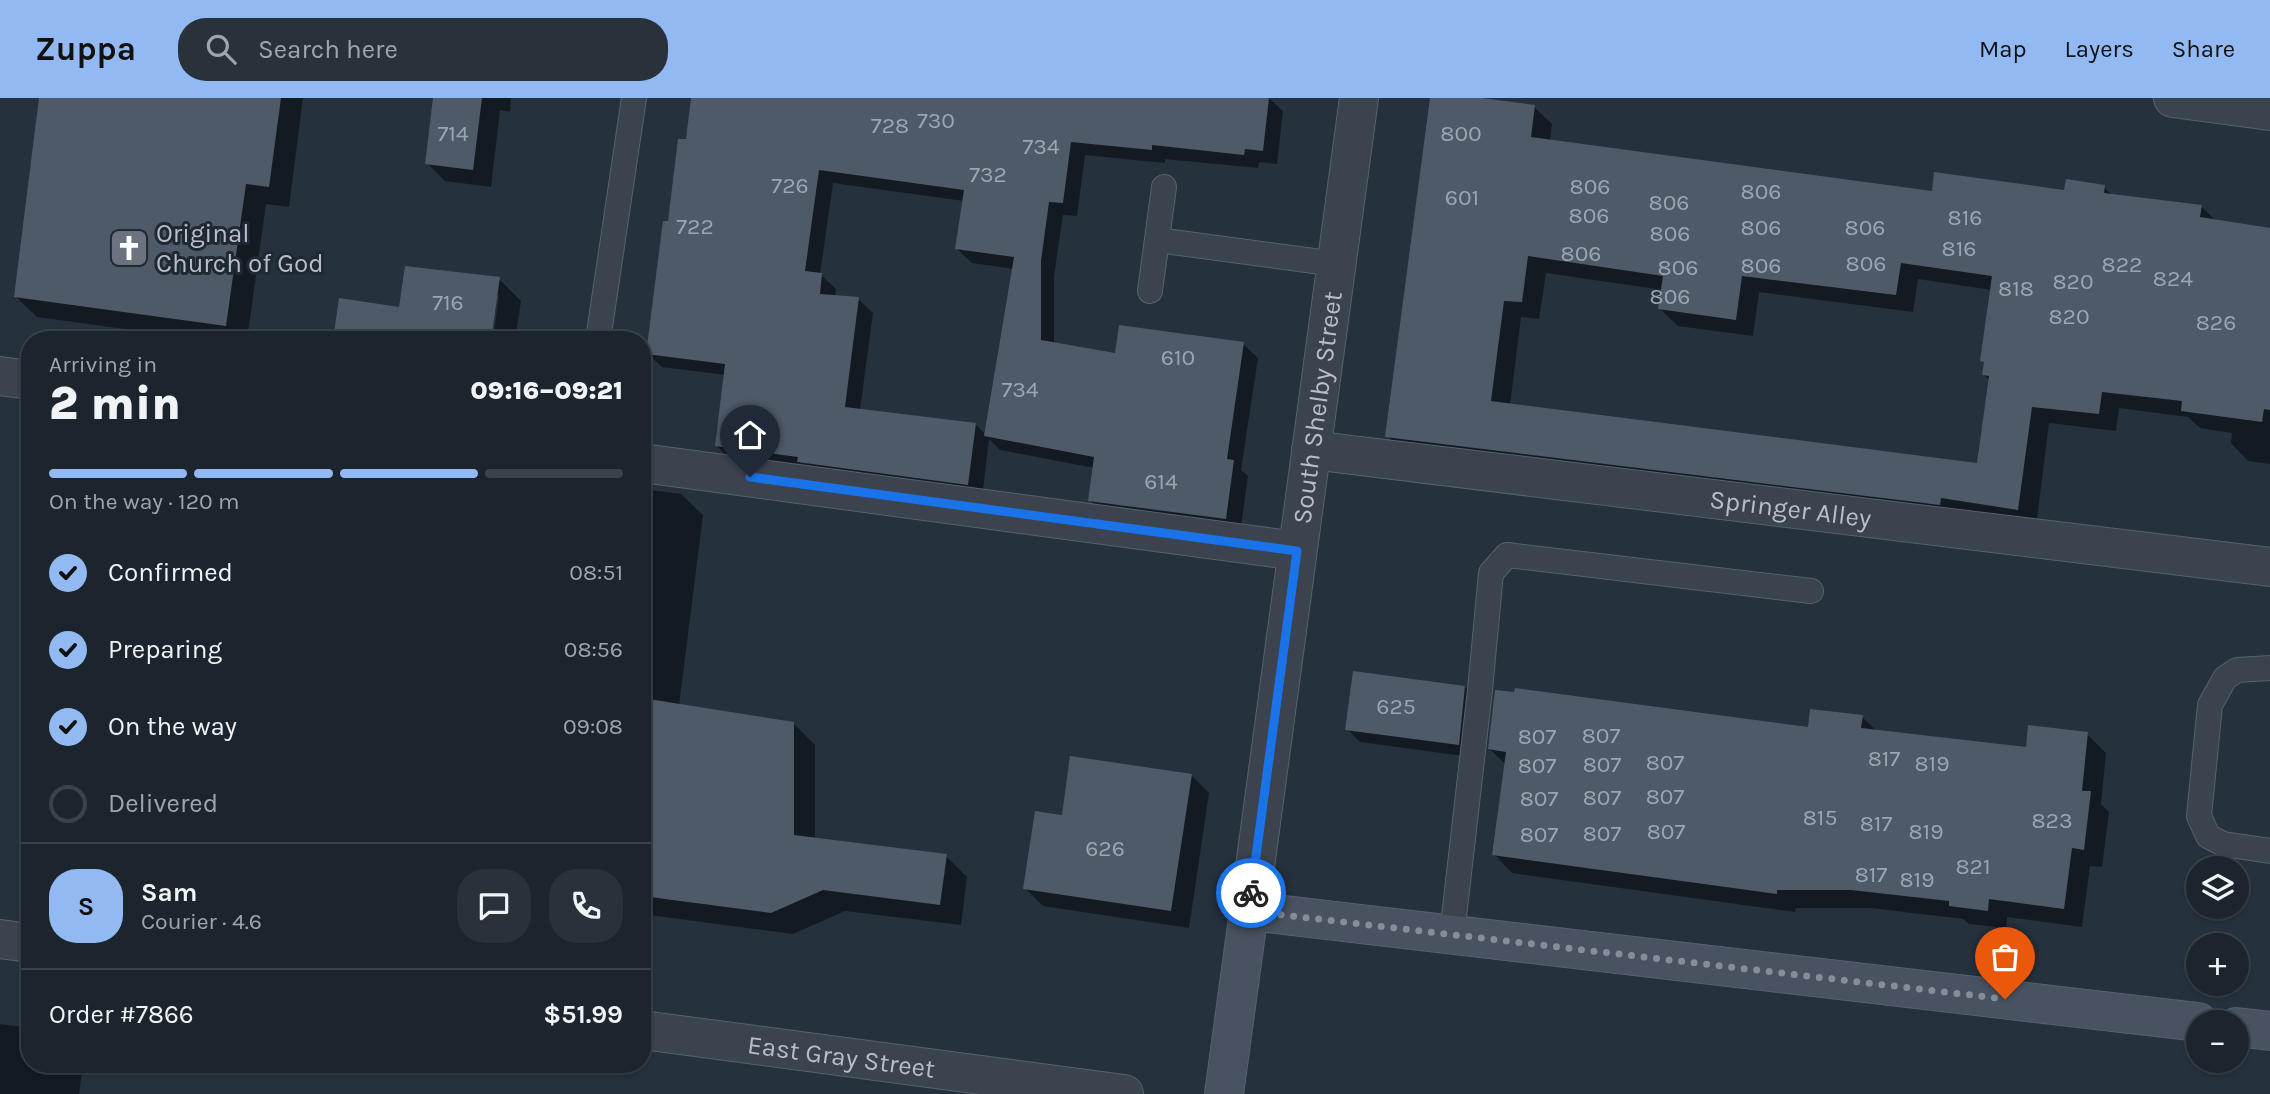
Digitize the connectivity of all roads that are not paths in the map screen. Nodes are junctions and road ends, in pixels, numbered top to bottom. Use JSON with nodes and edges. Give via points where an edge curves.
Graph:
{"nodes":[{"id":1,"x":634,"y":98,"type":"edge"},
{"id":2,"x":1359,"y":98,"type":"edge"},
{"id":3,"x":2173,"y":98,"type":"edge"},
{"id":4,"x":2270,"y":111,"type":"edge"},
{"id":5,"x":1164,"y":187,"type":"dead end"},
{"id":6,"x":1157,"y":240,"type":"junction"},
{"id":7,"x":1336,"y":264,"type":"junction"},
{"id":8,"x":1150,"y":291,"type":"dead end"},
{"id":9,"x":599,"y":331,"type":"edge"},
{"id":10,"x":0,"y":376,"type":"edge"},
{"id":11,"x":21,"y":379,"type":"edge"},
{"id":12,"x":1311,"y":450,"type":"junction"},
{"id":13,"x":651,"y":464,"type":"edge"},
{"id":14,"x":1297,"y":551,"type":"junction"},
{"id":15,"x":2270,"y":567,"type":"edge"},
{"id":16,"x":1811,"y":591,"type":"dead end"},
{"id":17,"x":2270,"y":668,"type":"edge"},
{"id":18,"x":2270,"y":851,"type":"edge"},
{"id":19,"x":1249,"y":911,"type":"junction"},
{"id":20,"x":1452,"y":934,"type":"junction"},
{"id":21,"x":0,"y":939,"type":"edge"},
{"id":22,"x":21,"y":942,"type":"edge"},
{"id":23,"x":2186,"y":1021,"type":"edge"},
{"id":24,"x":2249,"y":1029,"type":"edge"},
{"id":25,"x":651,"y":1031,"type":"edge"},
{"id":26,"x":2270,"y":1031,"type":"edge"},
{"id":27,"x":1124,"y":1094,"type":"edge"},
{"id":28,"x":1224,"y":1094,"type":"edge"}],
"edges":[{"from":1,"to":9,"type":"lane"},
{"from":2,"to":7,"type":"street","name":"South Shelby Street"},
{"from":3,"to":4,"type":"street"},
{"from":5,"to":6,"type":"lane"},
{"from":6,"to":7,"type":"lane"},
{"from":6,"to":8,"type":"lane"},
{"from":7,"to":12,"type":"street","name":"South Shelby Street"},
{"from":10,"to":11,"type":"street"},
{"from":12,"to":14,"type":"street","name":"South Shelby Street"},
{"from":12,"to":15,"type":"street","name":"Springer Alley"},
{"from":13,"to":14,"type":"street"},
{"from":14,"to":19,"type":"street","name":"South Shelby Street"},
{"from":16,"to":20,"type":"lane","via":[[1507,555],[1491,573]]},
{"from":17,"to":18,"type":"lane","via":[[2238,670],[2225,678],[2210,705],[2199,816],[2208,836],[2223,844]]},
{"from":19,"to":20,"type":"main road"},
{"from":19,"to":28,"type":"main road","name":"South Shelby Street"},
{"from":20,"to":23,"type":"main road"},
{"from":21,"to":22,"type":"street"},
{"from":24,"to":26,"type":"main road"},
{"from":25,"to":27,"type":"street","name":"East Gray Street"}]}
